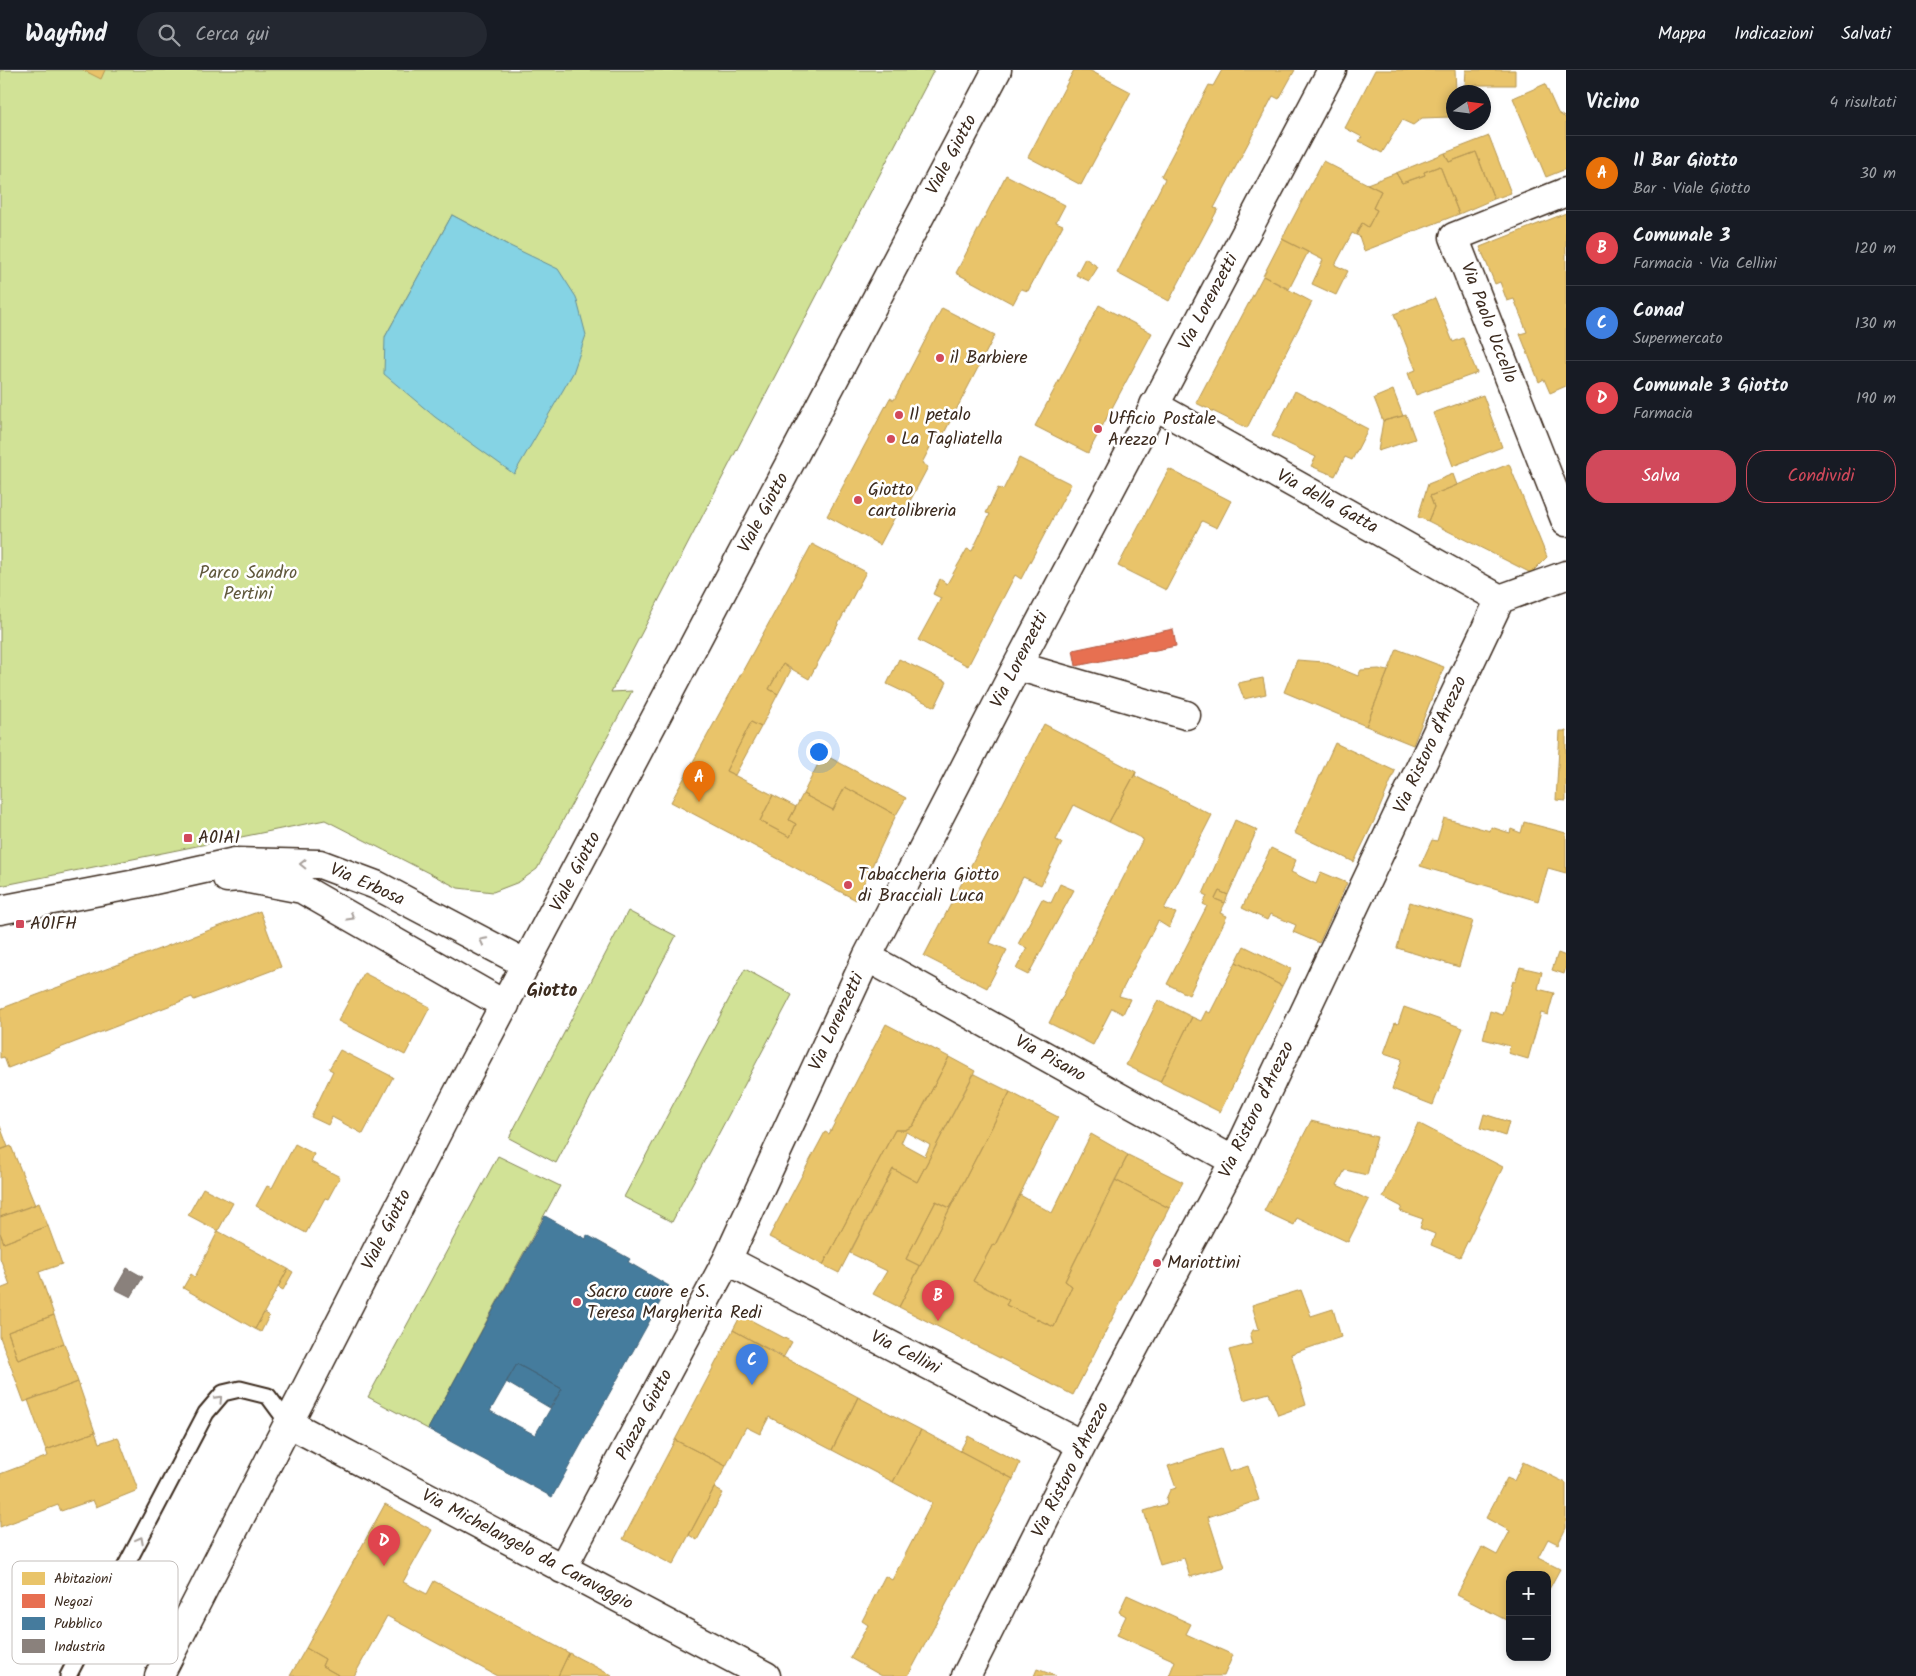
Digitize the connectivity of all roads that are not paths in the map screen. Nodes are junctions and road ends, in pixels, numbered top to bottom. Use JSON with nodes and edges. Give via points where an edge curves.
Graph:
{"nodes":[{"id":1,"x":997,"y":70,"type":"edge"},
{"id":2,"x":1332,"y":70,"type":"edge"},
{"id":3,"x":1566,"y":192,"type":"edge"},
{"id":4,"x":1154,"y":405,"type":"junction"},
{"id":5,"x":1566,"y":522,"type":"edge"},
{"id":6,"x":1566,"y":575,"type":"edge"},
{"id":7,"x":1500,"y":599,"type":"junction"},
{"id":8,"x":1017,"y":666,"type":"junction"},
{"id":9,"x":1186,"y":715,"type":"dead end"},
{"id":10,"x":136,"y":884,"type":"junction"},
{"id":11,"x":0,"y":910,"type":"edge"},
{"id":12,"x":867,"y":957,"type":"junction"},
{"id":13,"x":526,"y":964,"type":"junction"},
{"id":14,"x":505,"y":1005,"type":"junction"},
{"id":15,"x":1234,"y":1161,"type":"junction"},
{"id":16,"x":727,"y":1260,"type":"junction"},
{"id":17,"x":288,"y":1423,"type":"junction"},
{"id":18,"x":1082,"y":1445,"type":"junction"},
{"id":19,"x":128,"y":1561,"type":"edge"},
{"id":20,"x":562,"y":1569,"type":"junction"},
{"id":21,"x":178,"y":1639,"type":"edge"},
{"id":22,"x":74,"y":1664,"type":"edge"},
{"id":23,"x":165,"y":1664,"type":"edge"},
{"id":24,"x":68,"y":1676,"type":"edge"},
{"id":25,"x":159,"y":1676,"type":"edge"},
{"id":26,"x":766,"y":1676,"type":"edge"},
{"id":27,"x":966,"y":1676,"type":"edge"}],
"edges":[{"from":1,"to":13,"type":"street","name":"Viale Giotto"},
{"from":2,"to":4,"type":"street","name":"Via Lorenzetti"},
{"from":3,"to":5,"type":"street","name":"Via Paolo Uccello","via":[[1454,237]]},
{"from":4,"to":7,"type":"street","name":"Via della Gatta"},
{"from":4,"to":8,"type":"street","name":"Via Lorenzetti"},
{"from":6,"to":7,"type":"street"},
{"from":7,"to":15,"type":"street","name":"Via Ristoro d'Arezzo"},
{"from":8,"to":9,"type":"street"},
{"from":8,"to":12,"type":"street","name":"Via Lorenzetti"},
{"from":10,"to":11,"type":"street","name":"Via Erbosa"},
{"from":13,"to":10,"type":"street","name":"Via Erbosa","one_way":true,"via":[[376,885],[320,864],[235,862]]},
{"from":10,"to":14,"type":"street","name":"Via Erbosa","one_way":true,"via":[[239,878],[302,889]]},
{"from":12,"to":15,"type":"street","name":"Via Pisano"},
{"from":12,"to":16,"type":"street","name":"Via Lorenzetti"},
{"from":13,"to":14,"type":"street","name":"Viale Giotto"},
{"from":14,"to":17,"type":"street","name":"Viale Giotto"},
{"from":15,"to":18,"type":"street","name":"Via Ristoro d'Arezzo"},
{"from":16,"to":18,"type":"street","name":"Via Cellini"},
{"from":16,"to":20,"type":"street","name":"Piazza Giotto"},
{"from":19,"to":17,"type":"lane","one_way":true,"via":[[206,1413],[223,1393],[240,1389],[268,1396]]},
{"from":17,"to":20,"type":"street","name":"Via Michelangelo da Caravaggio"},
{"from":17,"to":21,"type":"street","name":"Viale Giotto"},
{"from":18,"to":27,"type":"street","name":"Via Ristoro d'Arezzo"},
{"from":20,"to":26,"type":"street","name":"Via Michelangelo da Caravaggio"},
{"from":24,"to":22,"type":"lane","one_way":true},
{"from":23,"to":25,"type":"street","name":"Viale Giotto"}]}
